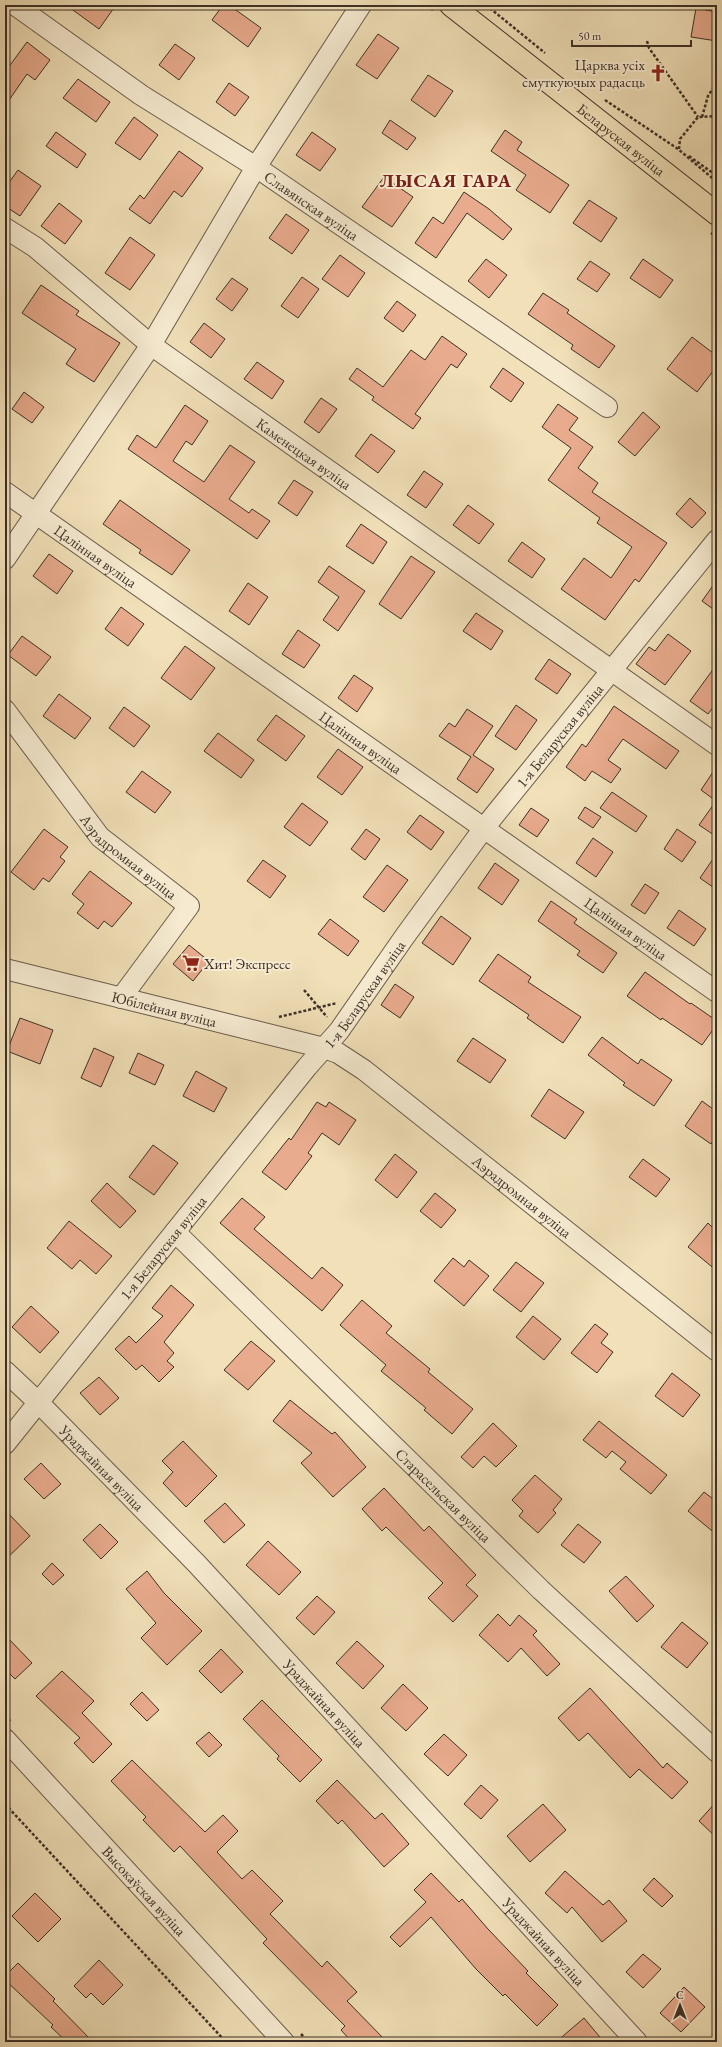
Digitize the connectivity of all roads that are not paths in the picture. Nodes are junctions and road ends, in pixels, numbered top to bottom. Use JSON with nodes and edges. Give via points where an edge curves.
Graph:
{"nodes":[{"id":1,"x":10,"y":5,"type":"edge"},
{"id":2,"x":15,"y":5,"type":"edge"},
{"id":3,"x":361,"y":5,"type":"edge"},
{"id":4,"x":451,"y":5,"type":"edge"},
{"id":5,"x":5,"y":12,"type":"edge"},
{"id":6,"x":256,"y":167,"type":"junction"},
{"id":7,"x":717,"y":214,"type":"edge"},
{"id":8,"x":5,"y":228,"type":"edge"},
{"id":9,"x":151,"y":345,"type":"junction"},
{"id":10,"x":607,"y":407,"type":"dead end"},
{"id":11,"x":5,"y":492,"type":"edge"},
{"id":12,"x":36,"y":514,"type":"junction"},
{"id":13,"x":717,"y":540,"type":"edge"},
{"id":14,"x":5,"y":559,"type":"edge"},
{"id":15,"x":710,"y":561,"type":"edge"},
{"id":16,"x":611,"y":669,"type":"junction"},
{"id":17,"x":5,"y":710,"type":"edge"},
{"id":18,"x":717,"y":745,"type":"edge"},
{"id":19,"x":484,"y":828,"type":"junction"},
{"id":20,"x":5,"y":969,"type":"edge"},
{"id":21,"x":717,"y":992,"type":"edge"},
{"id":22,"x":121,"y":998,"type":"junction"},
{"id":23,"x":324,"y":1048,"type":"junction"},
{"id":24,"x":175,"y":1232,"type":"junction"},
{"id":25,"x":717,"y":1351,"type":"edge"},
{"id":26,"x":5,"y":1371,"type":"edge"},
{"id":27,"x":38,"y":1402,"type":"junction"},
{"id":28,"x":5,"y":1444,"type":"edge"},
{"id":29,"x":5,"y":1740,"type":"edge"},
{"id":30,"x":717,"y":1752,"type":"edge"},
{"id":31,"x":284,"y":2042,"type":"edge"},
{"id":32,"x":637,"y":2042,"type":"edge"}],
"edges":[{"from":1,"to":5,"type":"street"},
{"from":2,"to":6,"type":"street","name":"Славянская вуліца","via":[[141,95]]},
{"from":3,"to":6,"type":"street"},
{"from":4,"to":7,"type":"main road","name":"Беларуская вуліца"},
{"from":6,"to":9,"type":"street"},
{"from":6,"to":10,"type":"street","name":"Славянская вуліца"},
{"from":8,"to":9,"type":"street","name":"Каменецкая вуліца","via":[[35,247]]},
{"from":9,"to":12,"type":"street"},
{"from":9,"to":16,"type":"street","name":"Каменецкая вуліца"},
{"from":11,"to":12,"type":"street","name":"Цалінная вуліца"},
{"from":12,"to":14,"type":"street"},
{"from":12,"to":19,"type":"street","name":"Цалінная вуліца"},
{"from":13,"to":15,"type":"street","name":"1-я Беларуская вуліца"},
{"from":15,"to":16,"type":"street","name":"1-я Беларуская вуліца"},
{"from":16,"to":18,"type":"street","name":"Каменецкая вуліца"},
{"from":16,"to":19,"type":"street","name":"1-я Беларуская вуліца"},
{"from":17,"to":22,"type":"street","name":"Аэрадромная вуліца","via":[[100,837],[189,906]]},
{"from":19,"to":21,"type":"street","name":"Цалінная вуліца"},
{"from":19,"to":23,"type":"street","name":"1-я Беларуская вуліца","via":[[339,1031]]},
{"from":20,"to":22,"type":"street","name":"Юбілейная вуліца"},
{"from":22,"to":23,"type":"street","name":"Юбілейная вуліца"},
{"from":23,"to":24,"type":"street","name":"1-я Беларуская вуліца"},
{"from":23,"to":25,"type":"street","name":"Аэрадромная вуліца","via":[[338,1053],[364,1070]]},
{"from":24,"to":27,"type":"street","name":"1-я Беларуская вуліца"},
{"from":24,"to":30,"type":"street","name":"Старасельская вуліца","via":[[541,1590]]},
{"from":26,"to":27,"type":"street","name":"Ураджайная вуліца"},
{"from":27,"to":28,"type":"street","name":"1-я Беларуская вуліца"},
{"from":27,"to":32,"type":"street","name":"Ураджайная вуліца","via":[[197,1564]]},
{"from":29,"to":31,"type":"street","name":"Высокаўская вуліца"}]}
